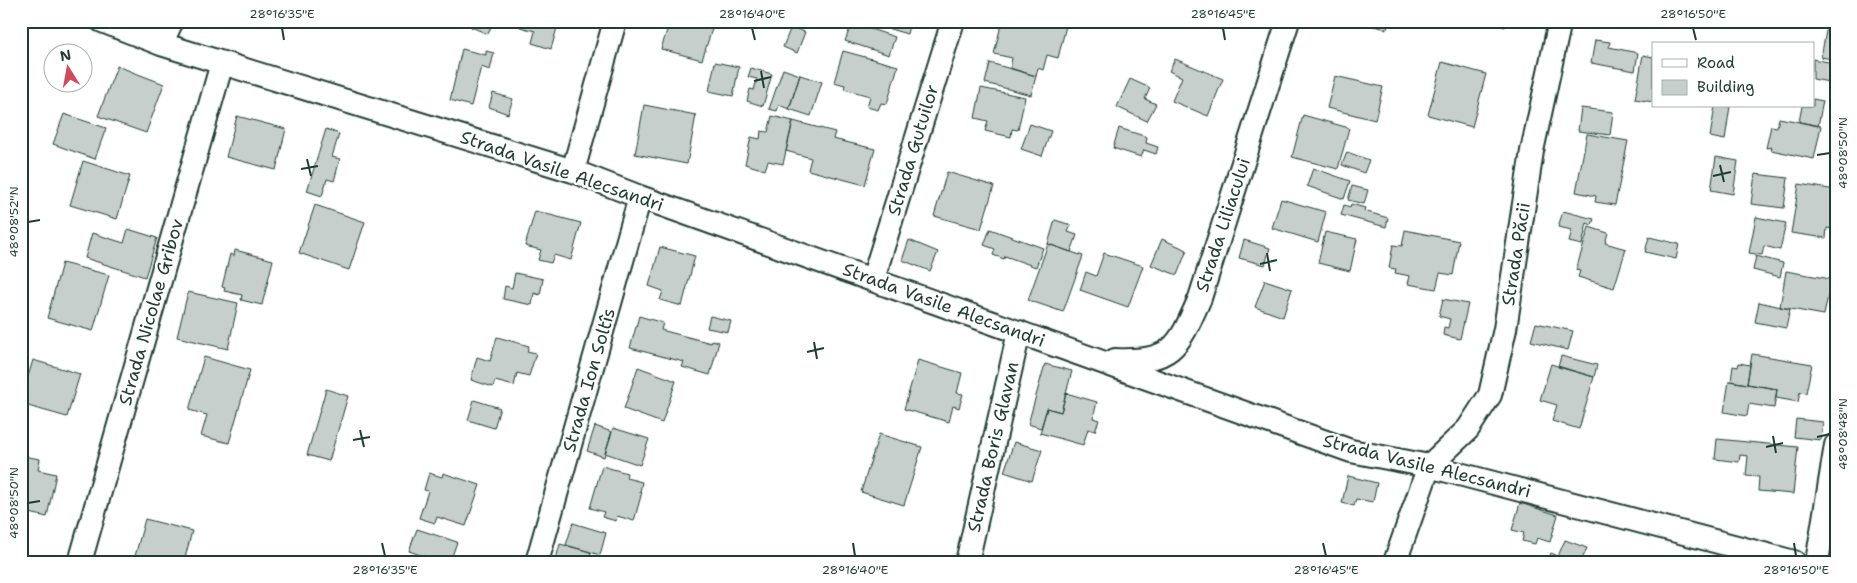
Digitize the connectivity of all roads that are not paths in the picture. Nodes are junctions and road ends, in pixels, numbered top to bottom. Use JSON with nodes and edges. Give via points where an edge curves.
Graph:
{"nodes":[{"id":1,"x":102,"y":21,"type":"edge"},
{"id":2,"x":172,"y":21,"type":"edge"},
{"id":3,"x":615,"y":21,"type":"edge"},
{"id":4,"x":953,"y":21,"type":"edge"},
{"id":5,"x":1288,"y":21,"type":"edge"},
{"id":6,"x":1560,"y":21,"type":"edge"},
{"id":7,"x":161,"y":44,"type":"junction"},
{"id":8,"x":222,"y":63,"type":"junction"},
{"id":9,"x":573,"y":170,"type":"junction"},
{"id":10,"x":640,"y":198,"type":"junction"},
{"id":11,"x":873,"y":279,"type":"junction"},
{"id":12,"x":1019,"y":332,"type":"junction"},
{"id":13,"x":1095,"y":360,"type":"junction"},
{"id":14,"x":1836,"y":445,"type":"edge"},
{"id":15,"x":1429,"y":466,"type":"junction"},
{"id":16,"x":80,"y":562,"type":"edge"},
{"id":17,"x":537,"y":562,"type":"edge"},
{"id":18,"x":967,"y":562,"type":"edge"},
{"id":19,"x":1395,"y":562,"type":"edge"},
{"id":20,"x":1794,"y":562,"type":"edge"},
{"id":21,"x":1817,"y":562,"type":"edge"}],
"edges":[{"from":1,"to":7,"type":"street","name":"Strada Vasile Alecsandri"},
{"from":2,"to":7,"type":"street"},
{"from":3,"to":9,"type":"street"},
{"from":4,"to":11,"type":"street","name":"Strada Gutuilor"},
{"from":5,"to":13,"type":"street","name":"Strada Liliacului","via":[[1200,298],[1184,333],[1167,353],[1140,361]]},
{"from":6,"to":15,"type":"street","name":"Strada Păcii","via":[[1532,151],[1504,329],[1490,395],[1468,429]]},
{"from":7,"to":8,"type":"street","name":"Strada Vasile Alecsandri"},
{"from":8,"to":9,"type":"street","name":"Strada Vasile Alecsandri"},
{"from":8,"to":16,"type":"street","name":"Strada Nicolae Gribov"},
{"from":9,"to":10,"type":"street","name":"Strada Vasile Alecsandri"},
{"from":10,"to":11,"type":"street","name":"Strada Vasile Alecsandri"},
{"from":10,"to":17,"type":"street","name":"Strada Ion Soltîs"},
{"from":11,"to":12,"type":"street","name":"Strada Vasile Alecsandri"},
{"from":12,"to":13,"type":"street","name":"Strada Vasile Alecsandri"},
{"from":12,"to":18,"type":"street","name":"Strada Boris Glavan"},
{"from":13,"to":15,"type":"street","name":"Strada Vasile Alecsandri","via":[[1351,451]]},
{"from":14,"to":21,"type":"street"},
{"from":15,"to":19,"type":"street"},
{"from":15,"to":20,"type":"street","name":"Strada Vasile Alecsandri"}]}
